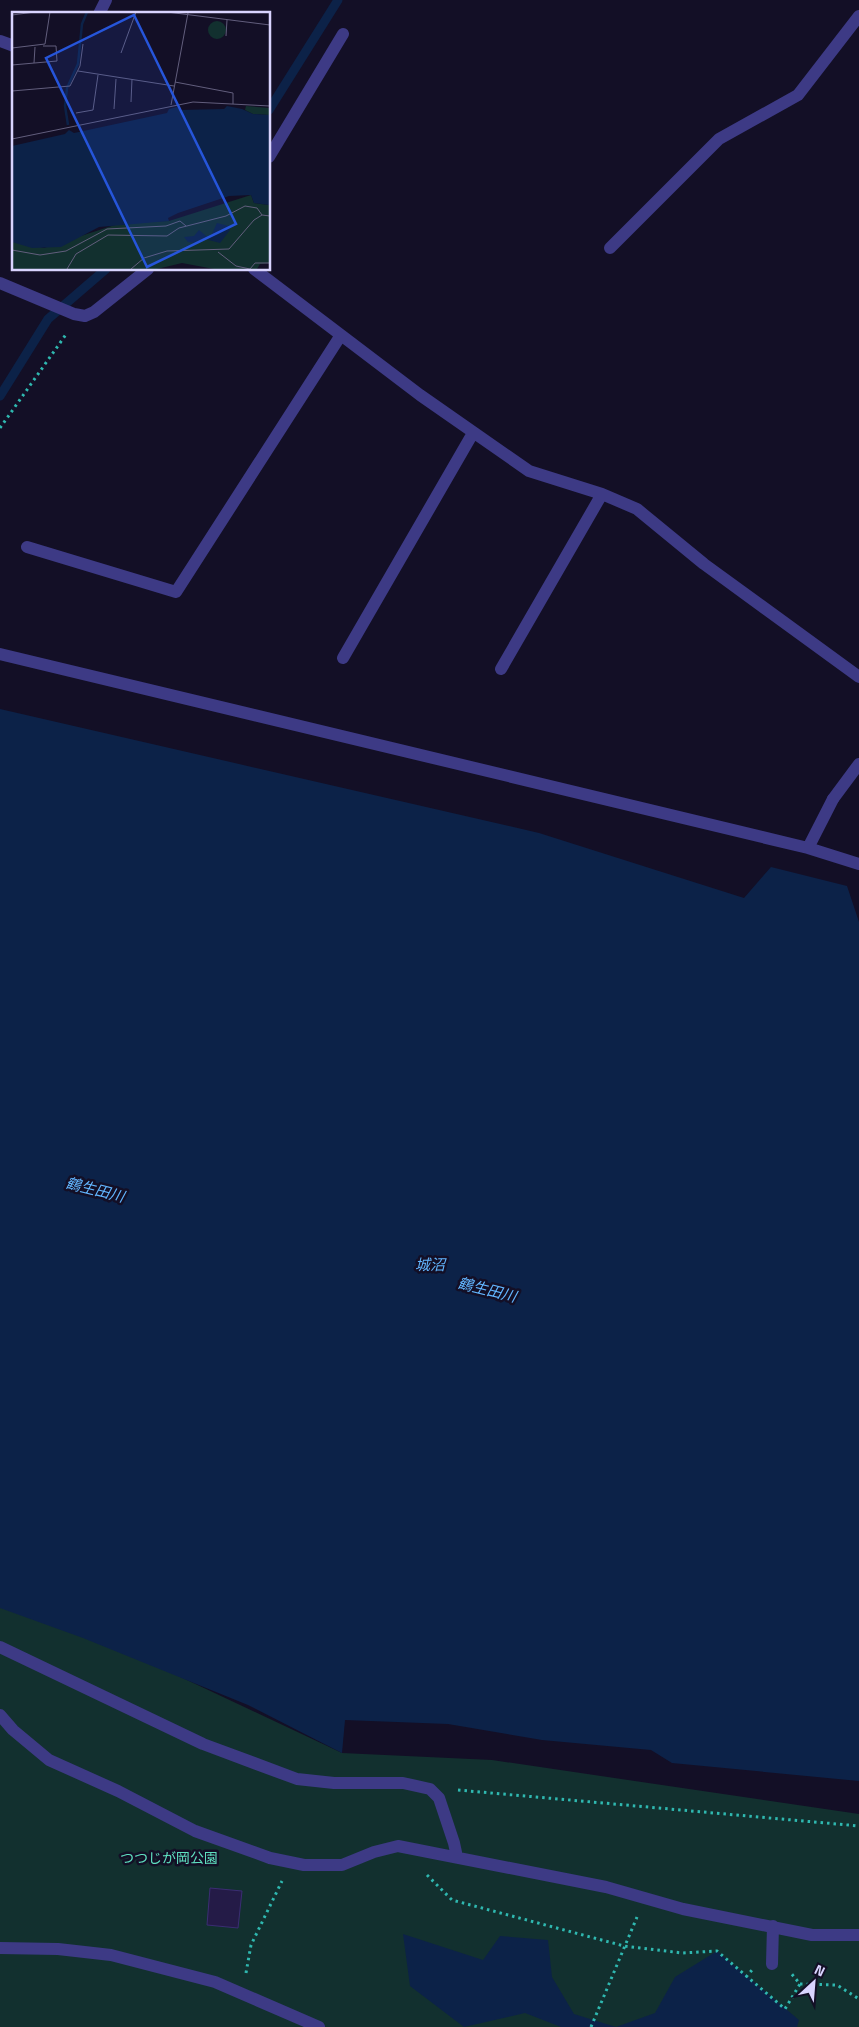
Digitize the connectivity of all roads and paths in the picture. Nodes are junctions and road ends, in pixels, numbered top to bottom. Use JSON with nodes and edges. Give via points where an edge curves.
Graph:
{"nodes":[{"id":1,"x":106,"y":0,"type":"edge"},
{"id":2,"x":100,"y":12,"type":"edge"},
{"id":3,"x":859,"y":16,"type":"edge"},
{"id":4,"x":343,"y":34,"type":"dead end"},
{"id":5,"x":0,"y":41,"type":"edge"},
{"id":6,"x":12,"y":45,"type":"edge"},
{"id":7,"x":270,"y":155,"type":"edge"},
{"id":8,"x":610,"y":248,"type":"dead end"},
{"id":9,"x":147,"y":270,"type":"edge"},
{"id":10,"x":255,"y":270,"type":"edge"},
{"id":11,"x":0,"y":283,"type":"edge"},
{"id":12,"x":73,"y":320,"type":"junction"},
{"id":13,"x":341,"y":335,"type":"junction"},
{"id":14,"x":0,"y":428,"type":"edge"},
{"id":15,"x":473,"y":433,"type":"junction"},
{"id":16,"x":602,"y":494,"type":"junction"},
{"id":17,"x":27,"y":547,"type":"dead end"},
{"id":18,"x":0,"y":654,"type":"edge"},
{"id":19,"x":343,"y":658,"type":"dead end"},
{"id":20,"x":501,"y":669,"type":"dead end"},
{"id":21,"x":859,"y":677,"type":"edge"},
{"id":22,"x":859,"y":764,"type":"edge"},
{"id":23,"x":808,"y":848,"type":"junction"},
{"id":24,"x":859,"y":864,"type":"edge"},
{"id":25,"x":0,"y":1647,"type":"edge"},
{"id":26,"x":0,"y":1715,"type":"edge"},
{"id":27,"x":439,"y":1798,"type":"junction"},
{"id":28,"x":859,"y":1826,"type":"edge"},
{"id":29,"x":457,"y":1857,"type":"junction"},
{"id":30,"x":291,"y":1863,"type":"junction"},
{"id":31,"x":425,"y":1873,"type":"dead end"},
{"id":32,"x":646,"y":1898,"type":"junction"},
{"id":33,"x":773,"y":1926,"type":"junction"},
{"id":34,"x":859,"y":1935,"type":"edge"},
{"id":35,"x":624,"y":1946,"type":"junction"},
{"id":36,"x":0,"y":1948,"type":"edge"},
{"id":37,"x":772,"y":1964,"type":"junction"},
{"id":38,"x":746,"y":1976,"type":"junction"},
{"id":39,"x":800,"y":1984,"type":"junction"},
{"id":40,"x":242,"y":1994,"type":"junction"},
{"id":41,"x":859,"y":1999,"type":"edge"},
{"id":42,"x":319,"y":2027,"type":"edge"},
{"id":43,"x":591,"y":2027,"type":"edge"}],
"edges":[{"from":1,"to":2,"type":"street"},
{"from":3,"to":8,"type":"street","via":[[798,95],[719,139]]},
{"from":4,"to":7,"type":"street"},
{"from":5,"to":6,"type":"street"},
{"from":9,"to":12,"type":"street","via":[[94,312]]},
{"from":10,"to":13,"type":"street"},
{"from":11,"to":12,"type":"street","via":[[44,302]]},
{"from":12,"to":14,"type":"path"},
{"from":13,"to":15,"type":"street"},
{"from":13,"to":17,"type":"street","via":[[176,592]]},
{"from":15,"to":16,"type":"street","via":[[529,471]]},
{"from":15,"to":19,"type":"street"},
{"from":16,"to":20,"type":"street"},
{"from":16,"to":21,"type":"street","via":[[637,509],[704,564]]},
{"from":18,"to":23,"type":"street"},
{"from":22,"to":23,"type":"street","via":[[833,799]]},
{"from":23,"to":24,"type":"street"},
{"from":25,"to":27,"type":"street","via":[[203,1744],[297,1779],[334,1783],[403,1783],[430,1789]]},
{"from":26,"to":30,"type":"street","via":[[12,1730],[49,1760],[195,1830]]},
{"from":27,"to":28,"type":"path","via":[[459,1789]]},
{"from":27,"to":29,"type":"street"},
{"from":29,"to":30,"type":"street","via":[[398,1846],[342,1865]]},
{"from":29,"to":32,"type":"street"},
{"from":30,"to":40,"type":"path","via":[[251,1945]]},
{"from":31,"to":35,"type":"path","via":[[452,1900]]},
{"from":32,"to":33,"type":"street","via":[[683,1909]]},
{"from":32,"to":35,"type":"path"},
{"from":33,"to":34,"type":"street","via":[[812,1934]]},
{"from":33,"to":37,"type":"street"},
{"from":35,"to":38,"type":"path","via":[[682,1953],[717,1951]]},
{"from":35,"to":43,"type":"path"},
{"from":36,"to":40,"type":"street","via":[[58,1949],[111,1955],[215,1982]]},
{"from":37,"to":38,"type":"path","via":[[761,1962]]},
{"from":37,"to":39,"type":"path","via":[[786,1967]]},
{"from":38,"to":39,"type":"path","via":[[786,2009]]},
{"from":39,"to":41,"type":"path","via":[[837,1985]]},
{"from":40,"to":42,"type":"street"}]}
